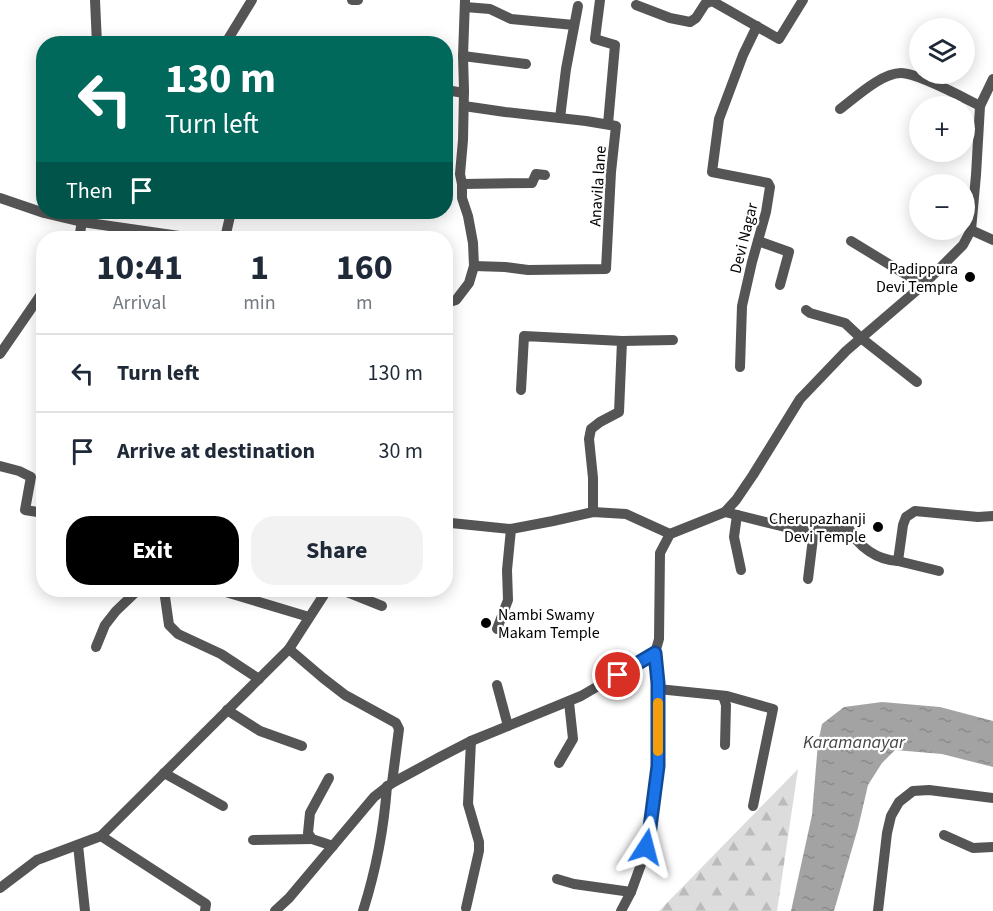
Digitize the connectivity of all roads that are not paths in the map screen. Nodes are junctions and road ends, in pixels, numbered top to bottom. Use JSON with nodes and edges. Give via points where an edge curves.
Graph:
{"nodes":[{"id":1,"x":95,"y":0,"type":"edge"},
{"id":2,"x":252,"y":0,"type":"edge"},
{"id":3,"x":352,"y":0,"type":"edge"},
{"id":4,"x":358,"y":0,"type":"edge"},
{"id":5,"x":600,"y":0,"type":"edge"},
{"id":6,"x":803,"y":0,"type":"edge"},
{"id":7,"x":465,"y":4,"type":"edge"},
{"id":8,"x":636,"y":4,"type":"dead end"},
{"id":9,"x":578,"y":6,"type":"dead end"},
{"id":10,"x":574,"y":25,"type":"junction"},
{"id":11,"x":757,"y":26,"type":"junction"},
{"id":12,"x":97,"y":36,"type":"edge"},
{"id":13,"x":230,"y":36,"type":"edge"},
{"id":14,"x":463,"y":56,"type":"junction"},
{"id":15,"x":526,"y":64,"type":"dead end"},
{"id":16,"x":993,"y":79,"type":"edge"},
{"id":17,"x":453,"y":91,"type":"edge"},
{"id":18,"x":464,"y":93,"type":"junction"},
{"id":19,"x":464,"y":106,"type":"junction"},
{"id":20,"x":980,"y":106,"type":"junction"},
{"id":21,"x":840,"y":109,"type":"dead end"},
{"id":22,"x":560,"y":118,"type":"junction"},
{"id":23,"x":608,"y":124,"type":"junction"},
{"id":24,"x":545,"y":175,"type":"dead end"},
{"id":25,"x":462,"y":184,"type":"junction"},
{"id":26,"x":975,"y":186,"type":"edge"},
{"id":27,"x":0,"y":198,"type":"edge"},
{"id":28,"x":36,"y":210,"type":"edge"},
{"id":29,"x":94,"y":219,"type":"edge"},
{"id":30,"x":157,"y":231,"type":"edge"},
{"id":31,"x":975,"y":232,"type":"edge"},
{"id":32,"x":966,"y":240,"type":"edge"},
{"id":33,"x":993,"y":240,"type":"edge"},
{"id":34,"x":758,"y":241,"type":"junction"},
{"id":35,"x":851,"y":241,"type":"dead end"},
{"id":36,"x":474,"y":266,"type":"junction"},
{"id":37,"x":780,"y":285,"type":"dead end"},
{"id":38,"x":923,"y":285,"type":"junction"},
{"id":39,"x":453,"y":301,"type":"edge"},
{"id":40,"x":36,"y":303,"type":"edge"},
{"id":41,"x":806,"y":310,"type":"dead end"},
{"id":42,"x":861,"y":338,"type":"junction"},
{"id":43,"x":673,"y":340,"type":"dead end"},
{"id":44,"x":622,"y":341,"type":"junction"},
{"id":45,"x":0,"y":354,"type":"edge"},
{"id":46,"x":740,"y":367,"type":"dead end"},
{"id":47,"x":917,"y":382,"type":"dead end"},
{"id":48,"x":521,"y":390,"type":"dead end"},
{"id":49,"x":0,"y":467,"type":"edge"},
{"id":50,"x":36,"y":512,"type":"edge"},
{"id":51,"x":594,"y":512,"type":"junction"},
{"id":52,"x":724,"y":512,"type":"junction"},
{"id":53,"x":737,"y":515,"type":"junction"},
{"id":54,"x":993,"y":516,"type":"edge"},
{"id":55,"x":453,"y":524,"type":"edge"},
{"id":56,"x":511,"y":529,"type":"junction"},
{"id":57,"x":814,"y":530,"type":"junction"},
{"id":58,"x":670,"y":534,"type":"junction"},
{"id":59,"x":898,"y":561,"type":"junction"},
{"id":60,"x":741,"y":570,"type":"dead end"},
{"id":61,"x":939,"y":571,"type":"dead end"},
{"id":62,"x":808,"y":579,"type":"dead end"},
{"id":63,"x":131,"y":597,"type":"edge"},
{"id":64,"x":165,"y":597,"type":"edge"},
{"id":65,"x":242,"y":597,"type":"edge"},
{"id":66,"x":322,"y":597,"type":"edge"},
{"id":67,"x":360,"y":597,"type":"edge"},
{"id":68,"x":382,"y":606,"type":"dead end"},
{"id":69,"x":309,"y":617,"type":"junction"},
{"id":70,"x":497,"y":629,"type":"dead end"},
{"id":71,"x":96,"y":647,"type":"dead end"},
{"id":72,"x":289,"y":649,"type":"junction"},
{"id":73,"x":655,"y":653,"type":"junction"},
{"id":74,"x":259,"y":679,"type":"junction"},
{"id":75,"x":497,"y":685,"type":"dead end"},
{"id":76,"x":658,"y":689,"type":"junction"},
{"id":77,"x":723,"y":696,"type":"junction"},
{"id":78,"x":568,"y":702,"type":"junction"},
{"id":79,"x":227,"y":710,"type":"junction"},
{"id":80,"x":508,"y":726,"type":"junction"},
{"id":81,"x":471,"y":741,"type":"junction"},
{"id":82,"x":725,"y":745,"type":"dead end"},
{"id":83,"x":302,"y":746,"type":"dead end"},
{"id":84,"x":559,"y":763,"type":"dead end"},
{"id":85,"x":164,"y":773,"type":"junction"},
{"id":86,"x":329,"y":778,"type":"dead end"},
{"id":87,"x":390,"y":784,"type":"junction"},
{"id":88,"x":993,"y":798,"type":"edge"},
{"id":89,"x":223,"y":806,"type":"dead end"},
{"id":90,"x":753,"y":806,"type":"dead end"},
{"id":91,"x":944,"y":835,"type":"dead end"},
{"id":92,"x":101,"y":836,"type":"junction"},
{"id":93,"x":312,"y":839,"type":"junction"},
{"id":94,"x":253,"y":840,"type":"dead end"},
{"id":95,"x":78,"y":845,"type":"junction"},
{"id":96,"x":333,"y":846,"type":"junction"},
{"id":97,"x":993,"y":847,"type":"edge"},
{"id":98,"x":557,"y":879,"type":"dead end"},
{"id":99,"x":0,"y":888,"type":"edge"},
{"id":100,"x":631,"y":892,"type":"junction"},
{"id":101,"x":466,"y":908,"type":"dead end"},
{"id":102,"x":85,"y":911,"type":"edge"},
{"id":103,"x":206,"y":911,"type":"edge"},
{"id":104,"x":275,"y":911,"type":"edge"},
{"id":105,"x":363,"y":911,"type":"edge"},
{"id":106,"x":621,"y":911,"type":"edge"},
{"id":107,"x":878,"y":911,"type":"edge"}],
"edges":[{"from":1,"to":12,"type":"street"},
{"from":2,"to":13,"type":"street"},
{"from":3,"to":4,"type":"street"},
{"from":5,"to":23,"type":"street","via":[[595,39],[615,45]]},
{"from":6,"to":11,"type":"street","via":[[779,39]]},
{"from":7,"to":10,"type":"street","via":[[511,19]]},
{"from":7,"to":14,"type":"street"},
{"from":8,"to":11,"type":"street","via":[[690,22],[705,3],[712,2]]},
{"from":9,"to":10,"type":"street"},
{"from":10,"to":22,"type":"street"},
{"from":11,"to":34,"type":"street","name":"Devi Nagar","via":[[719,119],[712,172],[768,183]]},
{"from":14,"to":15,"type":"street"},
{"from":14,"to":18,"type":"street"},
{"from":16,"to":20,"type":"street"},
{"from":17,"to":18,"type":"street"},
{"from":18,"to":19,"type":"street"},
{"from":19,"to":22,"type":"street","name":"Anavila lane"},
{"from":19,"to":25,"type":"street"},
{"from":20,"to":21,"type":"street","via":[[913,75],[899,73],[877,81]]},
{"from":20,"to":26,"type":"street"},
{"from":22,"to":23,"type":"street","name":"Anavila lane"},
{"from":23,"to":36,"type":"street","name":"Anavila lane","via":[[616,126],[606,269]]},
{"from":24,"to":25,"type":"street","via":[[536,174],[532,183]]},
{"from":25,"to":36,"type":"street"},
{"from":27,"to":28,"type":"street"},
{"from":29,"to":30,"type":"street"},
{"from":31,"to":33,"type":"street"},
{"from":32,"to":38,"type":"street"},
{"from":34,"to":37,"type":"street","via":[[789,252]]},
{"from":34,"to":46,"type":"street","name":"Devi Nagar","via":[[742,306]]},
{"from":35,"to":38,"type":"street"},
{"from":36,"to":39,"type":"street","via":[[469,283]]},
{"from":38,"to":42,"type":"street"},
{"from":40,"to":45,"type":"street"},
{"from":41,"to":42,"type":"street","via":[[845,323]]},
{"from":42,"to":47,"type":"street"},
{"from":42,"to":52,"type":"street","via":[[800,399],[753,475]]},
{"from":43,"to":44,"type":"street"},
{"from":44,"to":48,"type":"street","via":[[524,336]]},
{"from":44,"to":51,"type":"street","via":[[619,412],[591,429],[589,439]]},
{"from":49,"to":50,"type":"street","via":[[31,477],[25,510]]},
{"from":51,"to":56,"type":"street"},
{"from":51,"to":58,"type":"street","via":[[626,514]]},
{"from":52,"to":53,"type":"street"},
{"from":52,"to":58,"type":"street"},
{"from":53,"to":57,"type":"street"},
{"from":53,"to":60,"type":"street","via":[[734,537]]},
{"from":54,"to":59,"type":"street","via":[[915,511],[906,517]]},
{"from":55,"to":56,"type":"street"},
{"from":56,"to":70,"type":"street","via":[[508,600]]},
{"from":57,"to":59,"type":"street","via":[[849,527],[867,550],[887,561]]},
{"from":57,"to":62,"type":"street"},
{"from":58,"to":73,"type":"street","via":[[660,553],[659,639]]},
{"from":59,"to":61,"type":"street"},
{"from":63,"to":71,"type":"street","via":[[105,625]]},
{"from":64,"to":74,"type":"street","via":[[169,625],[178,634],[221,654]]},
{"from":65,"to":69,"type":"street"},
{"from":66,"to":69,"type":"street"},
{"from":67,"to":68,"type":"street"},
{"from":69,"to":72,"type":"street"},
{"from":72,"to":74,"type":"street"},
{"from":72,"to":87,"type":"street","via":[[345,695],[396,723],[399,729]]},
{"from":73,"to":76,"type":"street"},
{"from":73,"to":78,"type":"street"},
{"from":74,"to":79,"type":"street"},
{"from":75,"to":80,"type":"street"},
{"from":76,"to":77,"type":"street"},
{"from":76,"to":100,"type":"street","via":[[658,766],[649,835]]},
{"from":77,"to":82,"type":"street"},
{"from":77,"to":90,"type":"street","via":[[773,710]]},
{"from":78,"to":80,"type":"street"},
{"from":78,"to":84,"type":"street","via":[[573,739]]},
{"from":79,"to":83,"type":"street","via":[[260,731]]},
{"from":79,"to":85,"type":"street"},
{"from":80,"to":81,"type":"street"},
{"from":81,"to":87,"type":"street"},
{"from":81,"to":101,"type":"street","via":[[468,804],[479,851]]},
{"from":85,"to":89,"type":"street"},
{"from":85,"to":92,"type":"street"},
{"from":86,"to":93,"type":"street","via":[[310,813],[308,833]]},
{"from":87,"to":96,"type":"street"},
{"from":87,"to":105,"type":"street"},
{"from":88,"to":107,"type":"street","via":[[929,790],[913,791],[899,802],[887,833]]},
{"from":91,"to":97,"type":"street","via":[[974,849]]},
{"from":92,"to":95,"type":"street"},
{"from":92,"to":103,"type":"street","via":[[207,904]]},
{"from":93,"to":94,"type":"street"},
{"from":93,"to":96,"type":"street"},
{"from":95,"to":99,"type":"street","via":[[37,860]]},
{"from":95,"to":102,"type":"street"},
{"from":96,"to":104,"type":"street"},
{"from":98,"to":100,"type":"street"},
{"from":100,"to":106,"type":"street"}]}
